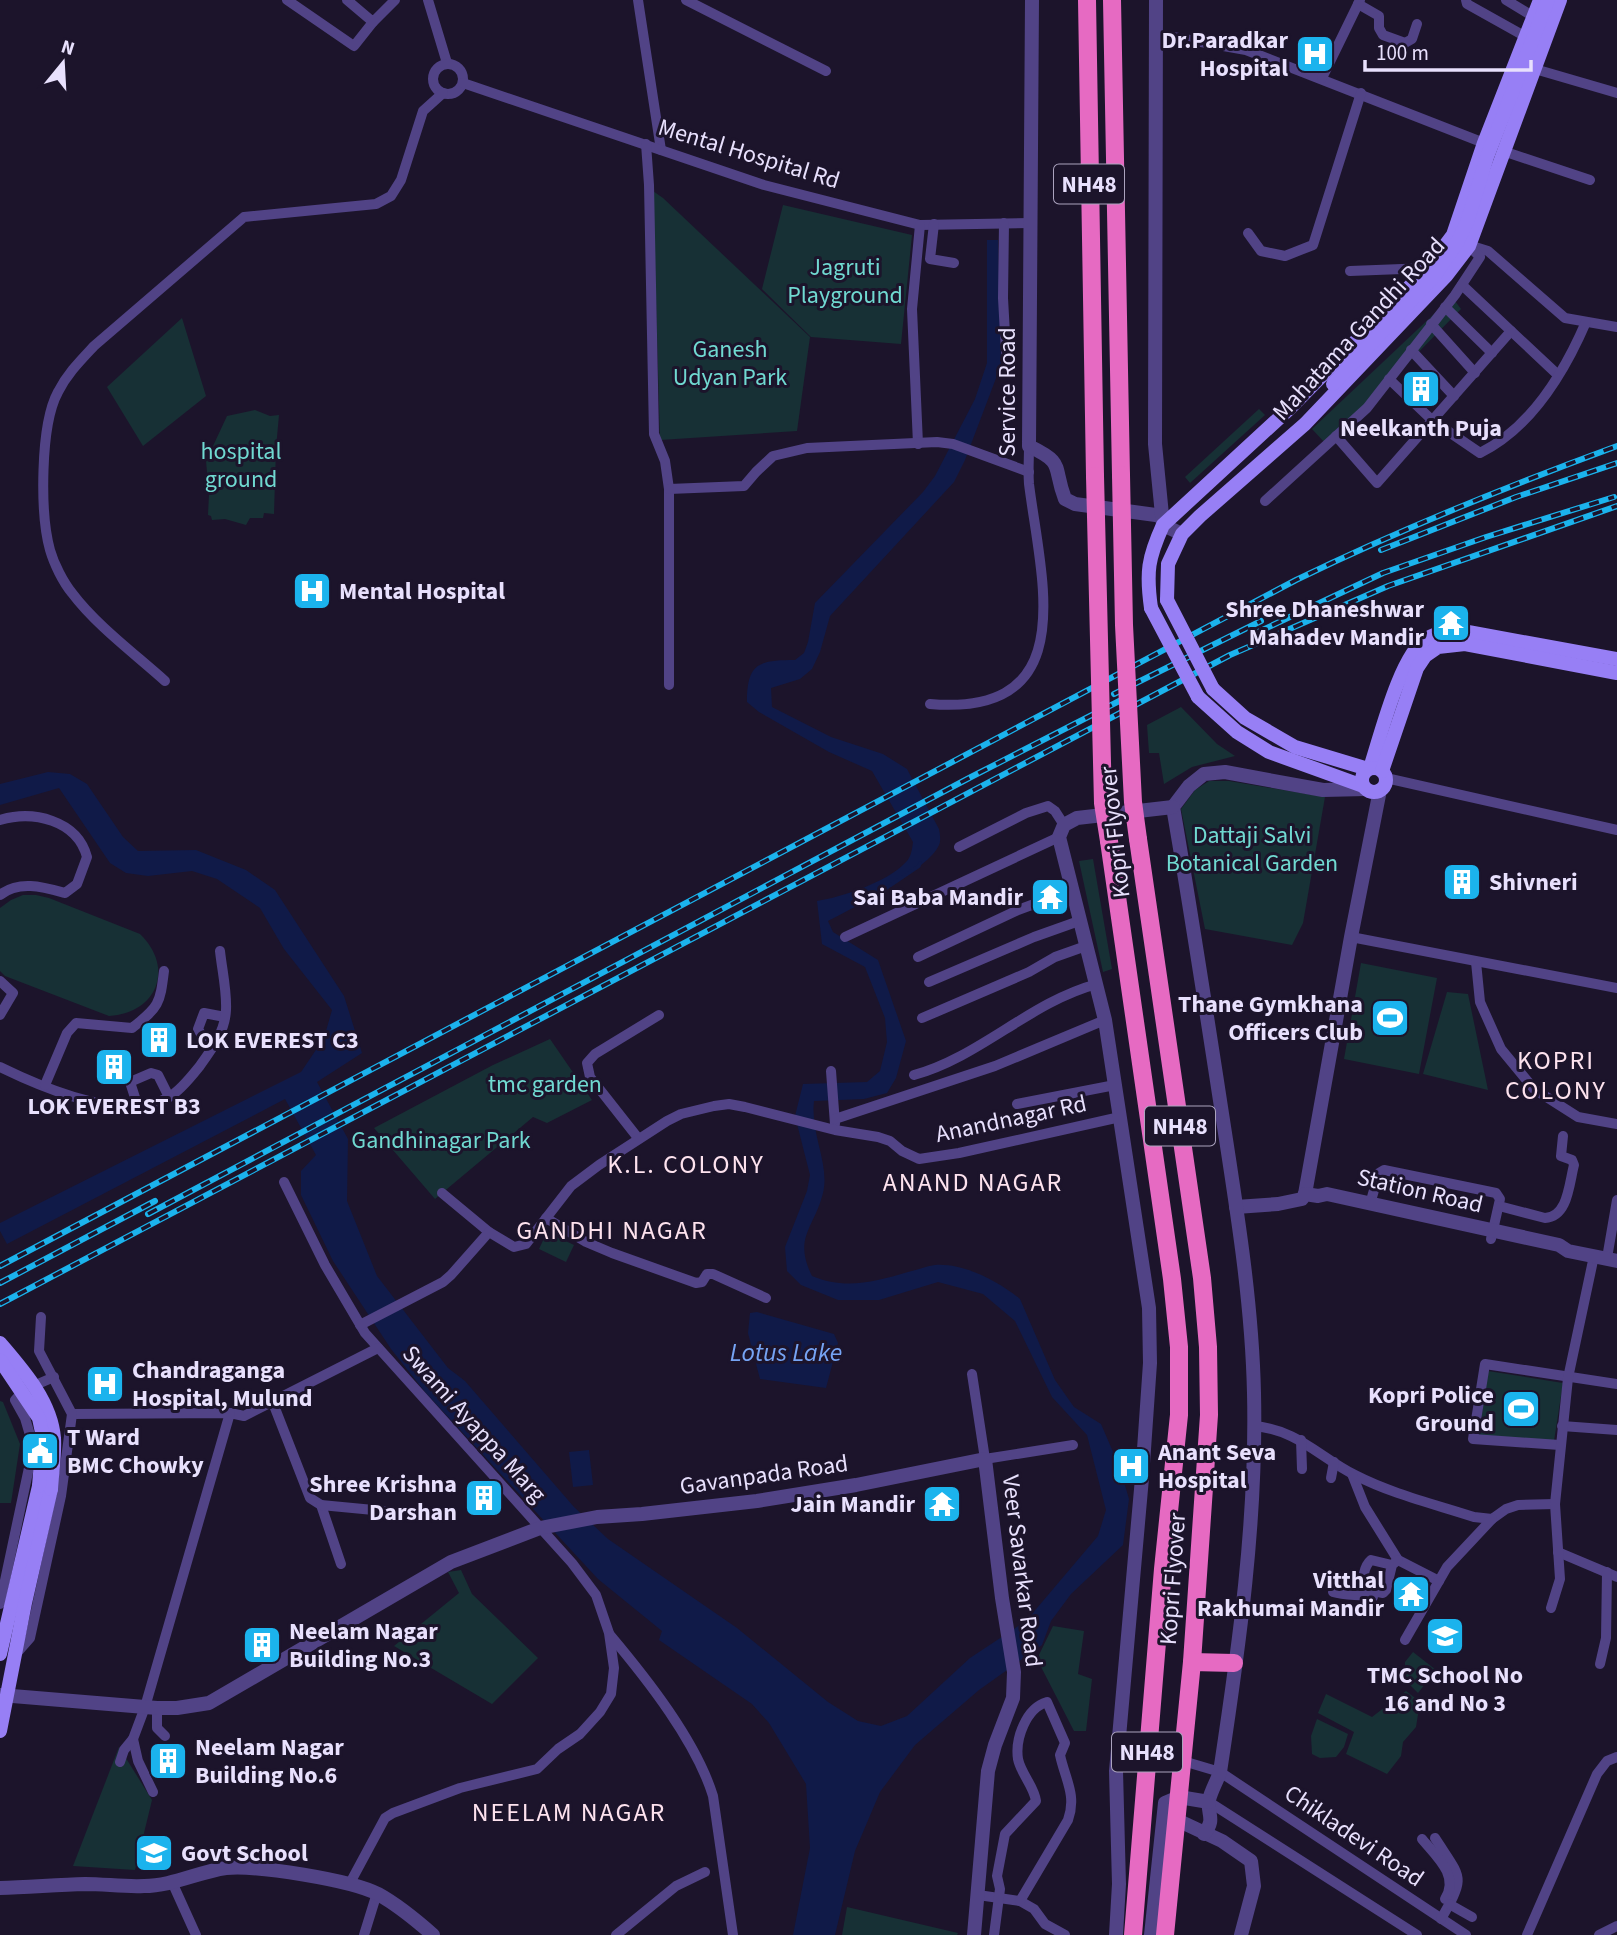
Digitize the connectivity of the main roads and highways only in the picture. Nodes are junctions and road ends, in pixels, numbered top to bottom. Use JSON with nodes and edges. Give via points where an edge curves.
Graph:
{"nodes":[{"id":1,"x":1085,"y":0,"type":"edge"},
{"id":2,"x":1112,"y":0,"type":"edge"},
{"id":3,"x":1117,"y":0,"type":"edge"},
{"id":4,"x":1540,"y":0,"type":"edge"},
{"id":5,"x":1548,"y":0,"type":"edge"},
{"id":6,"x":1560,"y":0,"type":"edge"},
{"id":7,"x":1113,"y":35,"type":"junction"},
{"id":8,"x":1330,"y":387,"type":"junction"},
{"id":9,"x":1290,"y":408,"type":"junction"},
{"id":10,"x":1305,"y":424,"type":"junction"},
{"id":11,"x":1616,"y":666,"type":"edge"},
{"id":12,"x":1374,"y":779,"type":"junction"},
{"id":13,"x":0,"y":1343,"type":"edge"},
{"id":14,"x":0,"y":1360,"type":"edge"},
{"id":15,"x":45,"y":1487,"type":"junction"},
{"id":16,"x":13,"y":1602,"type":"edge"},
{"id":17,"x":1,"y":1647,"type":"edge"},
{"id":18,"x":1192,"y":1662,"type":"junction"},
{"id":19,"x":1234,"y":1663,"type":"road end"},
{"id":20,"x":4,"y":1695,"type":"edge"},
{"id":21,"x":0,"y":1731,"type":"edge"},
{"id":22,"x":1133,"y":1935,"type":"edge"},
{"id":23,"x":1165,"y":1935,"type":"edge"}],
"edges":[{"from":1,"to":22,"type":"highway","name":"Kopri Flyover","number":"NH48","bridge":true,"via":[[1103,803],[1179,1348],[1179,1415]]},
{"from":2,"to":7,"type":"highway","number":"NH48"},
{"from":3,"to":7,"type":"highway"},
{"from":4,"to":9,"type":"main road","name":"Mahatama Gandhi Road","via":[[1521,34],[1515,66],[1453,235],[1428,268]]},
{"from":5,"to":8,"type":"main road","bridge":true,"via":[[1458,241],[1435,275]]},
{"from":6,"to":10,"type":"main road","name":"Mahatama Gandhi Road","via":[[1469,246]]},
{"from":7,"to":18,"type":"highway","name":"Kopri Flyover","number":"NH48","bridge":true,"via":[[1124,625],[1133,802],[1208,1347],[1209,1415]]},
{"from":8,"to":9,"type":"main road"},
{"from":8,"to":10,"type":"main road"},
{"from":9,"to":12,"type":"main road","name":"Mahatama Gandhi Road","bridge":true,"via":[[1163,520],[1147,579],[1151,608],[1198,698],[1237,732],[1269,752]]},
{"from":10,"to":12,"type":"main road","name":"Mahatama Gandhi Road","bridge":true,"via":[[1182,534],[1168,564],[1167,600],[1213,689],[1245,718],[1295,747]]},
{"from":11,"to":12,"type":"main road","via":[[1444,632],[1425,639],[1411,666]]},
{"from":13,"to":15,"type":"main road","bridge":true,"via":[[48,1412],[54,1438]]},
{"from":14,"to":15,"type":"main road","bridge":true,"via":[[38,1418]]},
{"from":15,"to":16,"type":"main road"},
{"from":16,"to":17,"type":"main road"},
{"from":16,"to":20,"type":"main road","via":[[16,1654]]},
{"from":18,"to":19,"type":"highway"},
{"from":18,"to":23,"type":"highway","number":"NH48"},
{"from":20,"to":21,"type":"main road"}]}
